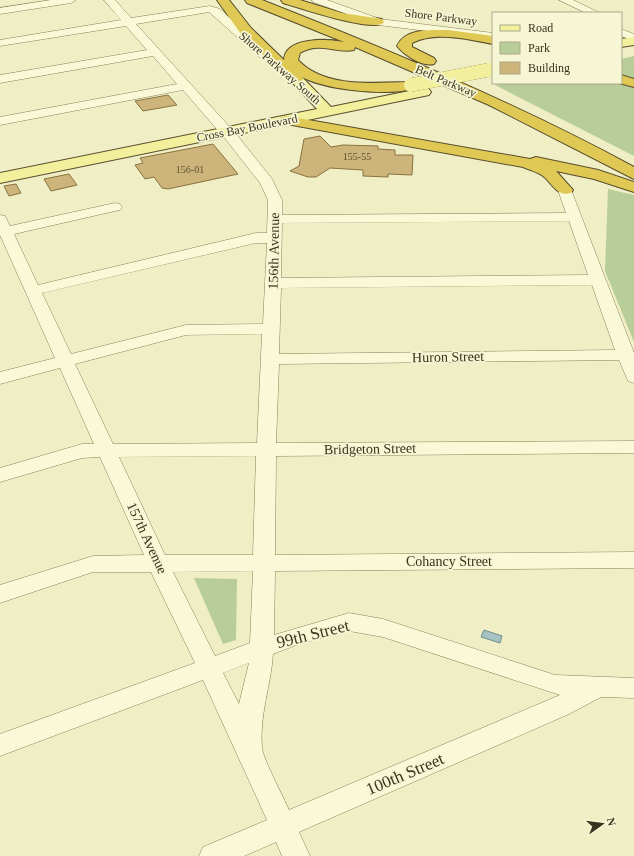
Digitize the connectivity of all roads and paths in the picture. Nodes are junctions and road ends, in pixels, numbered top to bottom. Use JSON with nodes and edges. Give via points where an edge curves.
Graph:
{"nodes":[{"id":1,"x":71,"y":0,"type":"edge"},
{"id":2,"x":109,"y":0,"type":"edge"},
{"id":3,"x":223,"y":0,"type":"edge"},
{"id":4,"x":251,"y":0,"type":"edge"},
{"id":5,"x":270,"y":0,"type":"edge"},
{"id":6,"x":287,"y":0,"type":"edge"},
{"id":7,"x":317,"y":0,"type":"edge"},
{"id":8,"x":559,"y":1,"type":"edge"},
{"id":9,"x":0,"y":11,"type":"edge"},
{"id":10,"x":576,"y":12,"type":"edge"},
{"id":11,"x":592,"y":12,"type":"edge"},
{"id":12,"x":130,"y":22,"type":"junction"},
{"id":13,"x":378,"y":22,"type":"junction"},
{"id":14,"x":622,"y":24,"type":"edge"},
{"id":15,"x":634,"y":29,"type":"edge"},
{"id":16,"x":622,"y":33,"type":"edge"},
{"id":17,"x":492,"y":36,"type":"edge"},
{"id":18,"x":492,"y":40,"type":"edge"},
{"id":19,"x":634,"y":40,"type":"edge"},
{"id":20,"x":0,"y":43,"type":"edge"},
{"id":21,"x":622,"y":44,"type":"edge"},
{"id":22,"x":634,"y":50,"type":"edge"},
{"id":23,"x":156,"y":52,"type":"junction"},
{"id":24,"x":622,"y":52,"type":"edge"},
{"id":25,"x":490,"y":76,"type":"edge"},
{"id":26,"x":0,"y":79,"type":"edge"},
{"id":27,"x":297,"y":80,"type":"junction"},
{"id":28,"x":502,"y":84,"type":"edge"},
{"id":29,"x":410,"y":85,"type":"junction"},
{"id":30,"x":186,"y":86,"type":"junction"},
{"id":31,"x":466,"y":89,"type":"junction"},
{"id":32,"x":325,"y":108,"type":"junction"},
{"id":33,"x":286,"y":120,"type":"junction"},
{"id":34,"x":0,"y":121,"type":"edge"},
{"id":35,"x":223,"y":128,"type":"junction"},
{"id":36,"x":402,"y":140,"type":"junction"},
{"id":37,"x":116,"y":144,"type":"junction"},
{"id":38,"x":503,"y":158,"type":"junction"},
{"id":39,"x":634,"y":162,"type":"edge"},
{"id":40,"x":0,"y":167,"type":"edge"},
{"id":41,"x":581,"y":170,"type":"junction"},
{"id":42,"x":0,"y":171,"type":"edge"},
{"id":43,"x":634,"y":174,"type":"edge"},
{"id":44,"x":0,"y":178,"type":"edge"},
{"id":45,"x":634,"y":187,"type":"edge"},
{"id":46,"x":565,"y":190,"type":"junction"},
{"id":47,"x":115,"y":208,"type":"dead end"},
{"id":48,"x":574,"y":217,"type":"junction"},
{"id":49,"x":276,"y":219,"type":"junction"},
{"id":50,"x":3,"y":225,"type":"edge"},
{"id":51,"x":276,"y":238,"type":"junction"},
{"id":52,"x":597,"y":280,"type":"junction"},
{"id":53,"x":274,"y":283,"type":"junction"},
{"id":54,"x":32,"y":291,"type":"junction"},
{"id":55,"x":271,"y":328,"type":"junction"},
{"id":56,"x":625,"y":355,"type":"junction"},
{"id":57,"x":270,"y":359,"type":"junction"},
{"id":58,"x":65,"y":362,"type":"junction"},
{"id":59,"x":634,"y":377,"type":"edge"},
{"id":60,"x":0,"y":378,"type":"edge"},
{"id":61,"x":634,"y":447,"type":"edge"},
{"id":62,"x":266,"y":450,"type":"junction"},
{"id":63,"x":106,"y":452,"type":"junction"},
{"id":64,"x":0,"y":475,"type":"edge"},
{"id":65,"x":634,"y":560,"type":"edge"},
{"id":66,"x":264,"y":563,"type":"junction"},
{"id":67,"x":159,"y":564,"type":"junction"},
{"id":68,"x":0,"y":594,"type":"edge"},
{"id":69,"x":262,"y":648,"type":"junction"},
{"id":70,"x":209,"y":667,"type":"junction"},
{"id":71,"x":596,"y":687,"type":"junction"},
{"id":72,"x":634,"y":688,"type":"edge"},
{"id":73,"x":0,"y":745,"type":"edge"},
{"id":74,"x":249,"y":750,"type":"junction"},
{"id":75,"x":282,"y":827,"type":"junction"},
{"id":76,"x":213,"y":856,"type":"edge"},
{"id":77,"x":296,"y":856,"type":"edge"}],
"edges":[{"from":1,"to":9,"type":"street"},
{"from":2,"to":12,"type":"street","name":"156th Avenue"},
{"from":3,"to":27,"type":"highway","via":[[242,27]]},
{"from":4,"to":31,"type":"highway","name":"Belt Parkway"},
{"from":5,"to":25,"type":"highway","name":"Belt Parkway"},
{"from":6,"to":13,"type":"highway","via":[[347,18]]},
{"from":7,"to":13,"type":"street","name":"Shore Parkway"},
{"from":8,"to":10,"type":"street"},
{"from":8,"to":11,"type":"street"},
{"from":12,"to":20,"type":"street"},
{"from":12,"to":23,"type":"street","name":"156th Avenue"},
{"from":12,"to":27,"type":"street","name":"Shore Parkway South","via":[[216,11],[288,78]]},
{"from":13,"to":17,"type":"street","name":"Shore Parkway"},
{"from":14,"to":15,"type":"street"},
{"from":16,"to":19,"type":"street"},
{"from":18,"to":25,"type":"highway","via":[[427,34],[412,37],[404,44],[411,53]]},
{"from":19,"to":21,"type":"main road"},
{"from":22,"to":24,"type":"main road"},
{"from":23,"to":26,"type":"street"},
{"from":23,"to":30,"type":"street","name":"156th Avenue"},
{"from":25,"to":29,"type":"main road","name":"Cross Bay Boulevard","bridge":true},
{"from":25,"to":32,"type":"main road","name":"Cross Bay Boulevard","via":[[424,92]]},
{"from":27,"to":32,"type":"main road","name":"Shore Parkway South"},
{"from":28,"to":39,"type":"highway","name":"Belt Parkway","via":[[562,124]]},
{"from":29,"to":31,"type":"highway","via":[[366,87],[329,81],[297,68],[292,63],[291,56],[296,50],[310,45],[338,45]]},
{"from":29,"to":32,"type":"main road","name":"Cross Bay Boulevard"},
{"from":30,"to":34,"type":"street"},
{"from":30,"to":35,"type":"street","name":"156th Avenue"},
{"from":31,"to":43,"type":"highway","name":"Belt Parkway","via":[[550,129]]},
{"from":32,"to":33,"type":"main road","name":"Cross Bay Boulevard"},
{"from":32,"to":35,"type":"main road","name":"Cross Bay Boulevard"},
{"from":32,"to":36,"type":"highway","via":[[336,119],[351,127]]},
{"from":33,"to":35,"type":"main road","name":"Cross Bay Boulevard"},
{"from":33,"to":36,"type":"highway"},
{"from":35,"to":37,"type":"main road","name":"Cross Bay Boulevard"},
{"from":35,"to":44,"type":"main road","name":"Cross Bay Boulevard"},
{"from":35,"to":49,"type":"street","name":"156th Avenue","via":[[270,188],[275,200]]},
{"from":36,"to":38,"type":"highway"},
{"from":37,"to":40,"type":"main road","name":"Cross Bay Boulevard"},
{"from":37,"to":42,"type":"main road","via":[[108,150]]},
{"from":38,"to":41,"type":"highway"},
{"from":38,"to":46,"type":"highway","via":[[545,170]]},
{"from":41,"to":45,"type":"highway"},
{"from":41,"to":46,"type":"highway","via":[[565,174]]},
{"from":46,"to":48,"type":"street"},
{"from":47,"to":50,"type":"street"},
{"from":48,"to":49,"type":"street"},
{"from":48,"to":52,"type":"street"},
{"from":49,"to":51,"type":"street","name":"156th Avenue"},
{"from":50,"to":54,"type":"street","name":"157th Avenue"},
{"from":51,"to":53,"type":"street","name":"156th Avenue"},
{"from":51,"to":54,"type":"street","via":[[256,238]]},
{"from":52,"to":53,"type":"street"},
{"from":52,"to":56,"type":"street"},
{"from":53,"to":55,"type":"street","name":"156th Avenue"},
{"from":54,"to":58,"type":"street","name":"157th Avenue"},
{"from":55,"to":57,"type":"street","name":"156th Avenue"},
{"from":55,"to":58,"type":"street","via":[[186,330]]},
{"from":56,"to":57,"type":"street","name":"Huron Street"},
{"from":56,"to":59,"type":"street"},
{"from":57,"to":62,"type":"street","name":"156th Avenue"},
{"from":58,"to":60,"type":"street"},
{"from":58,"to":63,"type":"street","name":"157th Avenue"},
{"from":61,"to":62,"type":"street","name":"Bridgeton Street"},
{"from":62,"to":63,"type":"street","name":"Bridgeton Street"},
{"from":62,"to":66,"type":"street","name":"156th Avenue"},
{"from":63,"to":64,"type":"street","name":"Bridgeton Street","via":[[82,451]]},
{"from":63,"to":67,"type":"street","name":"157th Avenue"},
{"from":65,"to":66,"type":"street","name":"Cohancy Street"},
{"from":66,"to":67,"type":"street","name":"Cohancy Street"},
{"from":66,"to":69,"type":"street"},
{"from":67,"to":68,"type":"street","name":"Cohancy Street","via":[[93,564]]},
{"from":67,"to":70,"type":"street","name":"157th Avenue"},
{"from":69,"to":70,"type":"street","name":"99th Street"},
{"from":69,"to":71,"type":"street","name":"99th Street","via":[[349,622],[383,628],[556,685]]},
{"from":69,"to":74,"type":"street","via":[[260,672],[252,706]]},
{"from":70,"to":73,"type":"street","name":"99th Street"},
{"from":70,"to":74,"type":"street","name":"157th Avenue"},
{"from":71,"to":72,"type":"street","name":"99th Street"},
{"from":71,"to":75,"type":"street","name":"100th Street","via":[[560,706]]},
{"from":74,"to":75,"type":"street","name":"157th Avenue"},
{"from":75,"to":76,"type":"street","name":"100th Street"},
{"from":75,"to":77,"type":"street","name":"157th Avenue"}]}
